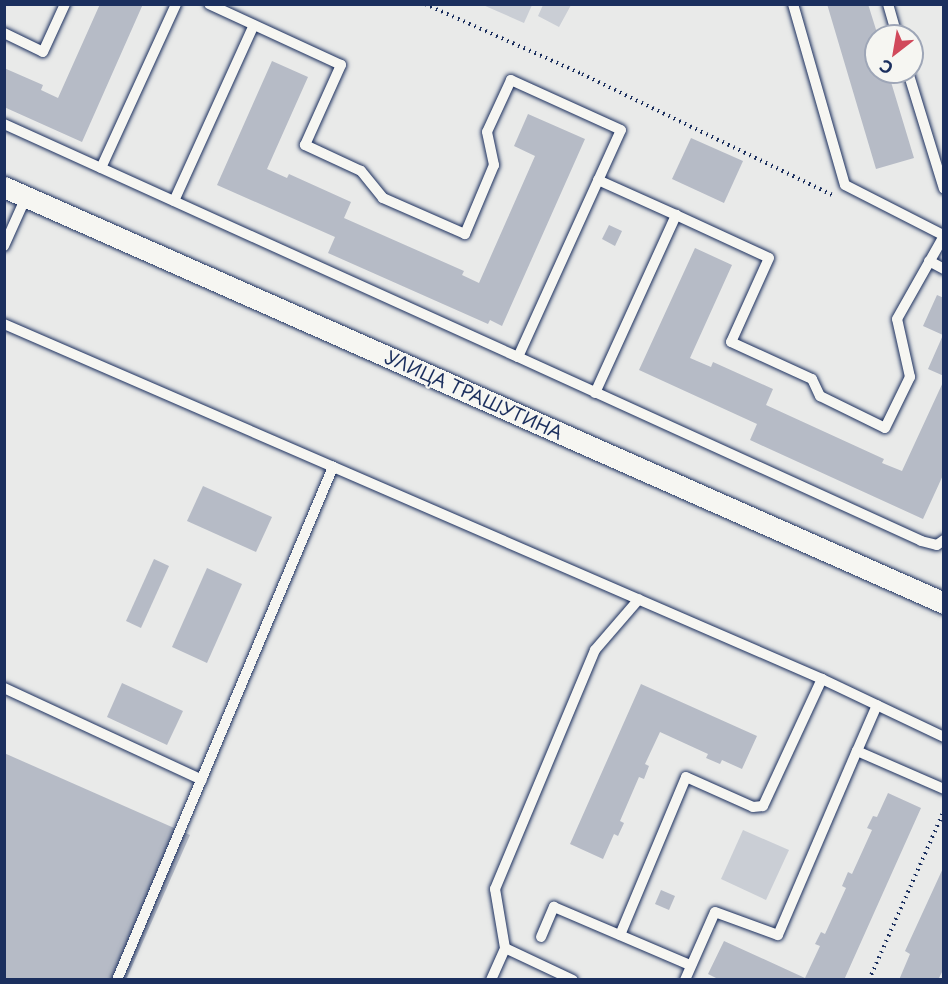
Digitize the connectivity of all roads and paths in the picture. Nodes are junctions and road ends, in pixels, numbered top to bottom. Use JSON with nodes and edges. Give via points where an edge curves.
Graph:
{"nodes":[{"id":1,"x":65,"y":4,"type":"edge"},
{"id":2,"x":176,"y":4,"type":"edge"},
{"id":3,"x":209,"y":4,"type":"edge"},
{"id":4,"x":425,"y":4,"type":"edge"},
{"id":5,"x":793,"y":4,"type":"edge"},
{"id":6,"x":888,"y":4,"type":"edge"},
{"id":7,"x":894,"y":24,"type":"edge"},
{"id":8,"x":254,"y":25,"type":"junction"},
{"id":9,"x":4,"y":33,"type":"edge"},
{"id":10,"x":912,"y":84,"type":"edge"},
{"id":11,"x":4,"y":124,"type":"edge"},
{"id":12,"x":101,"y":168,"type":"junction"},
{"id":13,"x":598,"y":180,"type":"junction"},
{"id":14,"x":4,"y":188,"type":"edge"},
{"id":15,"x":944,"y":189,"type":"edge"},
{"id":16,"x":26,"y":197,"type":"junction"},
{"id":17,"x":840,"y":199,"type":"dead end"},
{"id":18,"x":174,"y":201,"type":"junction"},
{"id":19,"x":676,"y":215,"type":"junction"},
{"id":20,"x":943,"y":235,"type":"edge"},
{"id":21,"x":4,"y":246,"type":"edge"},
{"id":22,"x":928,"y":261,"type":"junction"},
{"id":23,"x":944,"y":269,"type":"edge"},
{"id":24,"x":4,"y":324,"type":"edge"},
{"id":25,"x":518,"y":357,"type":"junction"},
{"id":26,"x":595,"y":393,"type":"junction"},
{"id":27,"x":333,"y":467,"type":"junction"},
{"id":28,"x":944,"y":540,"type":"edge"},
{"id":29,"x":639,"y":599,"type":"junction"},
{"id":30,"x":944,"y":603,"type":"edge"},
{"id":31,"x":822,"y":679,"type":"junction"},
{"id":32,"x":4,"y":688,"type":"edge"},
{"id":33,"x":877,"y":705,"type":"junction"},
{"id":34,"x":944,"y":737,"type":"edge"},
{"id":35,"x":857,"y":751,"type":"junction"},
{"id":36,"x":202,"y":780,"type":"junction"},
{"id":37,"x":944,"y":789,"type":"edge"},
{"id":38,"x":944,"y":811,"type":"edge"},
{"id":39,"x":620,"y":935,"type":"junction"},
{"id":40,"x":541,"y":937,"type":"dead end"},
{"id":41,"x":505,"y":948,"type":"junction"},
{"id":42,"x":690,"y":965,"type":"junction"},
{"id":43,"x":117,"y":980,"type":"edge"},
{"id":44,"x":491,"y":980,"type":"edge"},
{"id":45,"x":573,"y":980,"type":"edge"},
{"id":46,"x":685,"y":980,"type":"edge"},
{"id":47,"x":869,"y":980,"type":"edge"}],
"edges":[{"from":1,"to":9,"type":"lane","via":[[43,52]]},
{"from":2,"to":12,"type":"lane"},
{"from":3,"to":8,"type":"lane"},
{"from":4,"to":17,"type":"path","via":[[582,74]]},
{"from":5,"to":20,"type":"lane","via":[[845,185]]},
{"from":6,"to":7,"type":"lane"},
{"from":8,"to":13,"type":"lane","via":[[341,65],[305,146],[361,171],[383,198],[465,234],[494,165],[487,132],[511,80],[621,130]]},
{"from":8,"to":18,"type":"lane"},
{"from":10,"to":15,"type":"lane"},
{"from":11,"to":12,"type":"lane"},
{"from":12,"to":18,"type":"lane"},
{"from":13,"to":19,"type":"lane"},
{"from":13,"to":25,"type":"lane"},
{"from":14,"to":16,"type":"street","name":"УЛИЦА ТРАШУТИНА"},
{"from":16,"to":21,"type":"lane"},
{"from":16,"to":30,"type":"street","name":"УЛИЦА ТРАШУТИНА"},
{"from":18,"to":25,"type":"lane"},
{"from":19,"to":22,"type":"lane","via":[[769,258],[730,342],[812,379],[820,396],[885,428],[910,377],[897,320]]},
{"from":19,"to":26,"type":"lane"},
{"from":20,"to":22,"type":"lane"},
{"from":22,"to":23,"type":"lane"},
{"from":24,"to":27,"type":"lane"},
{"from":25,"to":26,"type":"lane"},
{"from":26,"to":28,"type":"lane","via":[[921,541],[937,545]]},
{"from":27,"to":29,"type":"lane"},
{"from":27,"to":36,"type":"lane"},
{"from":29,"to":31,"type":"lane"},
{"from":29,"to":41,"type":"lane","via":[[595,650],[495,890]]},
{"from":31,"to":33,"type":"lane"},
{"from":31,"to":39,"type":"lane","via":[[763,806],[753,807],[686,777]]},
{"from":32,"to":36,"type":"lane"},
{"from":33,"to":34,"type":"lane"},
{"from":33,"to":35,"type":"lane"},
{"from":35,"to":37,"type":"lane"},
{"from":35,"to":42,"type":"lane","via":[[778,935],[715,912]]},
{"from":36,"to":43,"type":"lane"},
{"from":38,"to":47,"type":"path"},
{"from":39,"to":40,"type":"lane","via":[[554,907]]},
{"from":39,"to":42,"type":"lane"},
{"from":41,"to":44,"type":"lane"},
{"from":41,"to":45,"type":"lane"},
{"from":42,"to":46,"type":"lane"}]}
